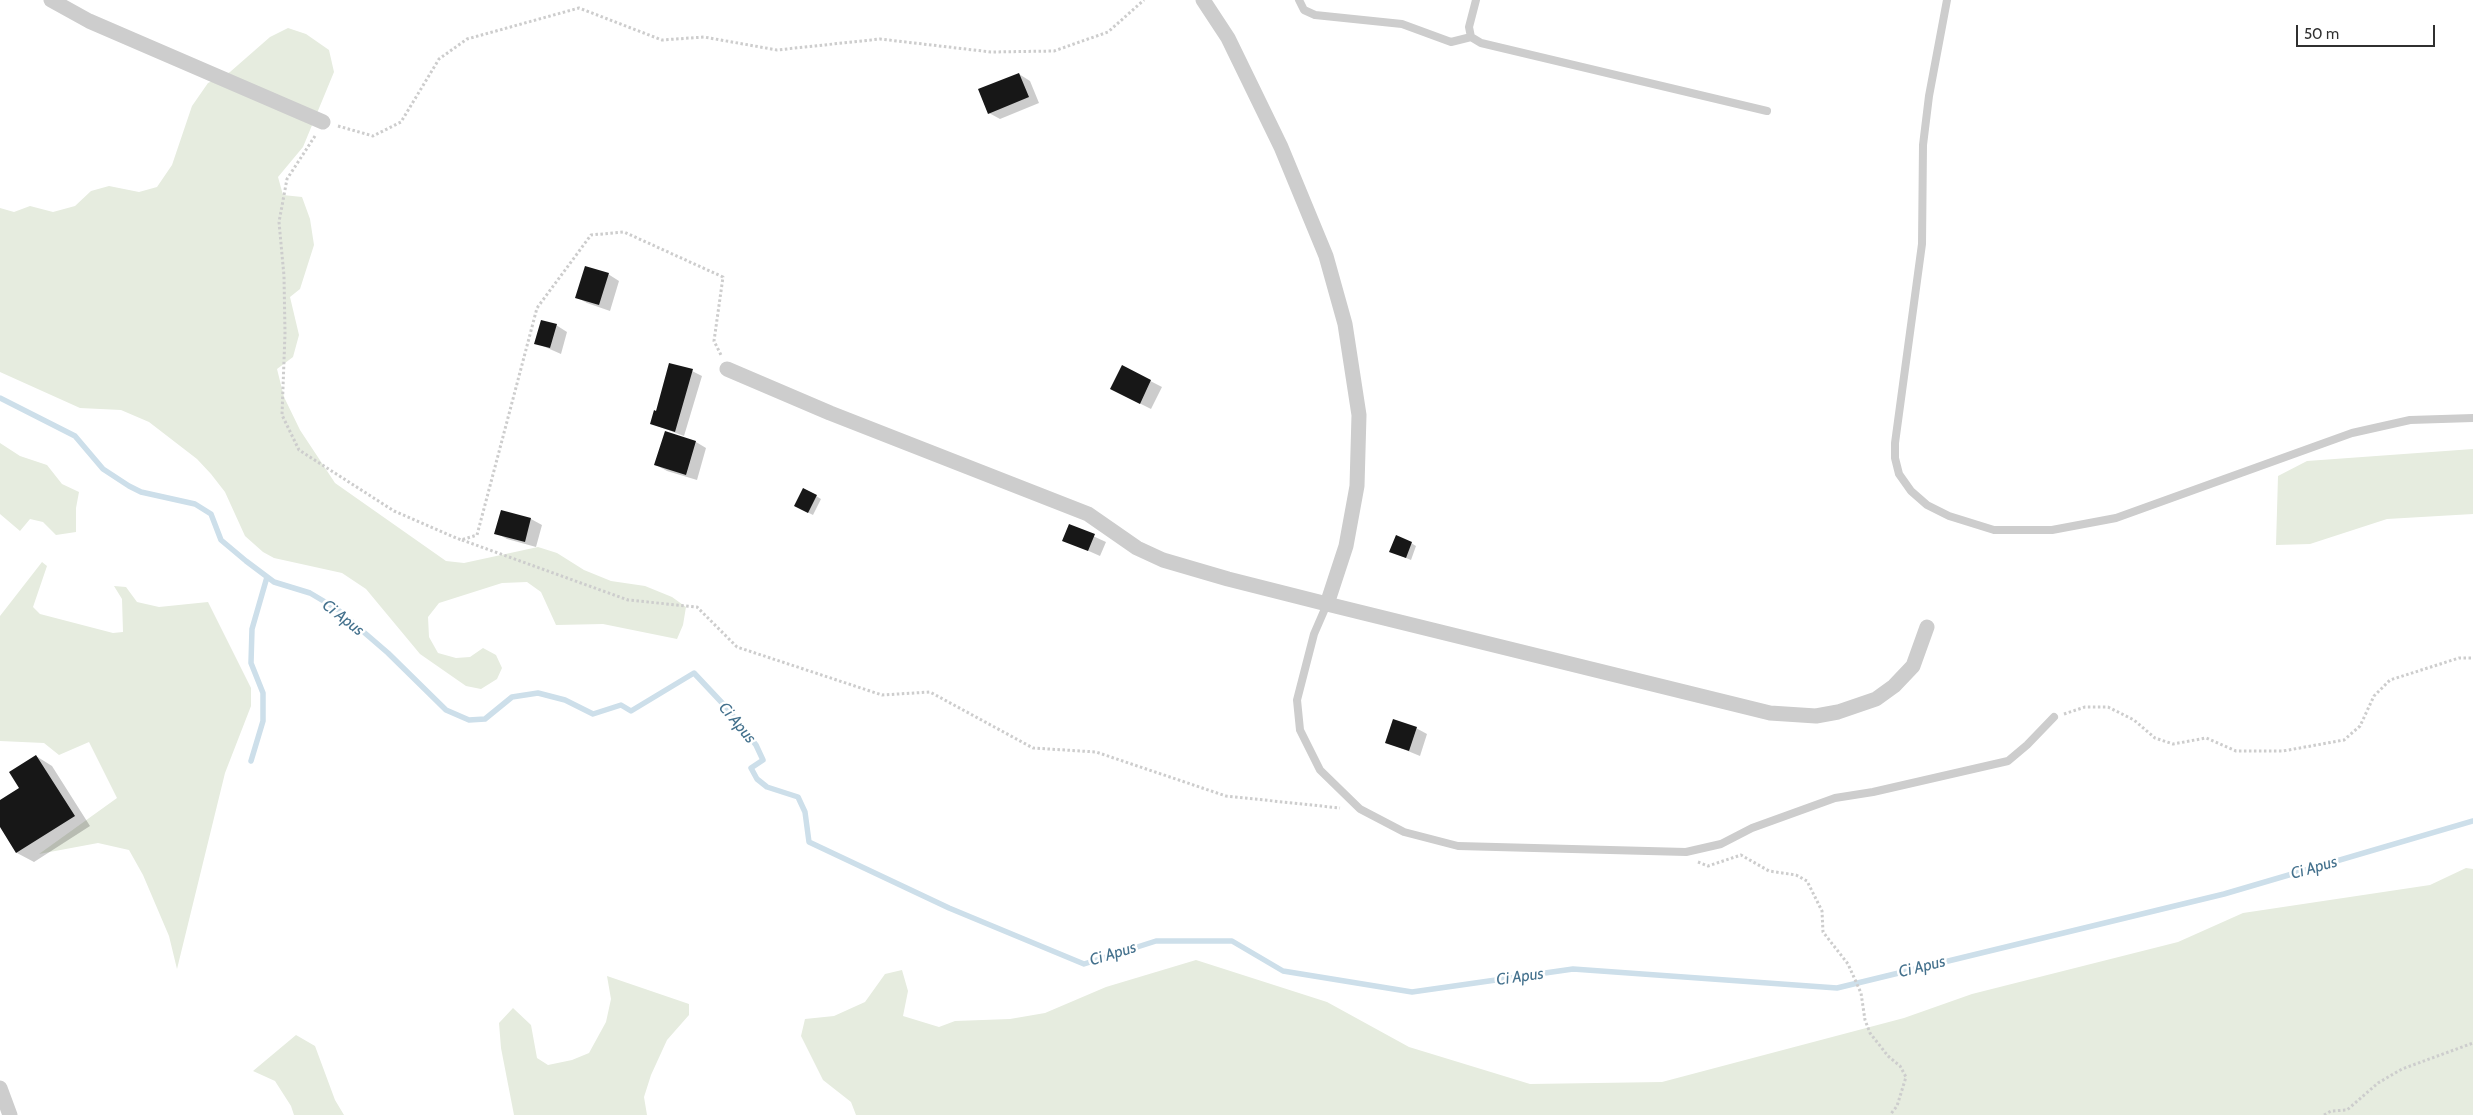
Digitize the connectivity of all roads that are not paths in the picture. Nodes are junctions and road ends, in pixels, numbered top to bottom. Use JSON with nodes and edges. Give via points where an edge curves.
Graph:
{"nodes":[{"id":1,"x":51,"y":0,"type":"edge"},
{"id":2,"x":1204,"y":0,"type":"edge"},
{"id":3,"x":1299,"y":0,"type":"edge"},
{"id":4,"x":1476,"y":0,"type":"edge"},
{"id":5,"x":1947,"y":0,"type":"edge"},
{"id":6,"x":1471,"y":37,"type":"junction"},
{"id":7,"x":1767,"y":111,"type":"dead end"},
{"id":8,"x":323,"y":122,"type":"road end"},
{"id":9,"x":727,"y":369,"type":"road end"},
{"id":10,"x":2473,"y":418,"type":"edge"},
{"id":11,"x":1327,"y":604,"type":"junction"},
{"id":12,"x":1927,"y":627,"type":"dead end"},
{"id":13,"x":2054,"y":717,"type":"road end"},
{"id":14,"x":0,"y":1088,"type":"edge"},
{"id":15,"x":10,"y":1115,"type":"edge"}],
"edges":[{"from":1,"to":8,"type":"street","via":[[89,21]]},
{"from":2,"to":11,"type":"street","via":[[1228,38],[1281,147],[1326,256],[1345,324],[1359,415],[1356,486],[1346,546]]},
{"from":3,"to":6,"type":"lane","via":[[1304,10],[1315,15],[1402,24],[1451,42]]},
{"from":4,"to":6,"type":"lane","via":[[1469,27]]},
{"from":5,"to":10,"type":"lane","via":[[1929,96],[1924,145],[1922,244],[1895,443],[1899,474],[1910,491],[1927,505],[1949,516],[1994,530],[2052,530],[2116,518],[2352,433],[2410,420]]},
{"from":6,"to":7,"type":"lane","via":[[1481,43]]},
{"from":9,"to":11,"type":"street","via":[[839,417],[1088,514],[1137,548],[1163,560]]},
{"from":11,"to":12,"type":"street","via":[[1770,713],[1816,716],[1876,699],[1894,686],[1912,666]]},
{"from":11,"to":13,"type":"lane","via":[[1314,634],[1297,700],[1300,730],[1320,770],[1360,810],[1404,832],[1458,846],[1686,852],[1721,844],[1752,828],[1835,798],[2008,761]]},
{"from":14,"to":15,"type":"street"}]}
